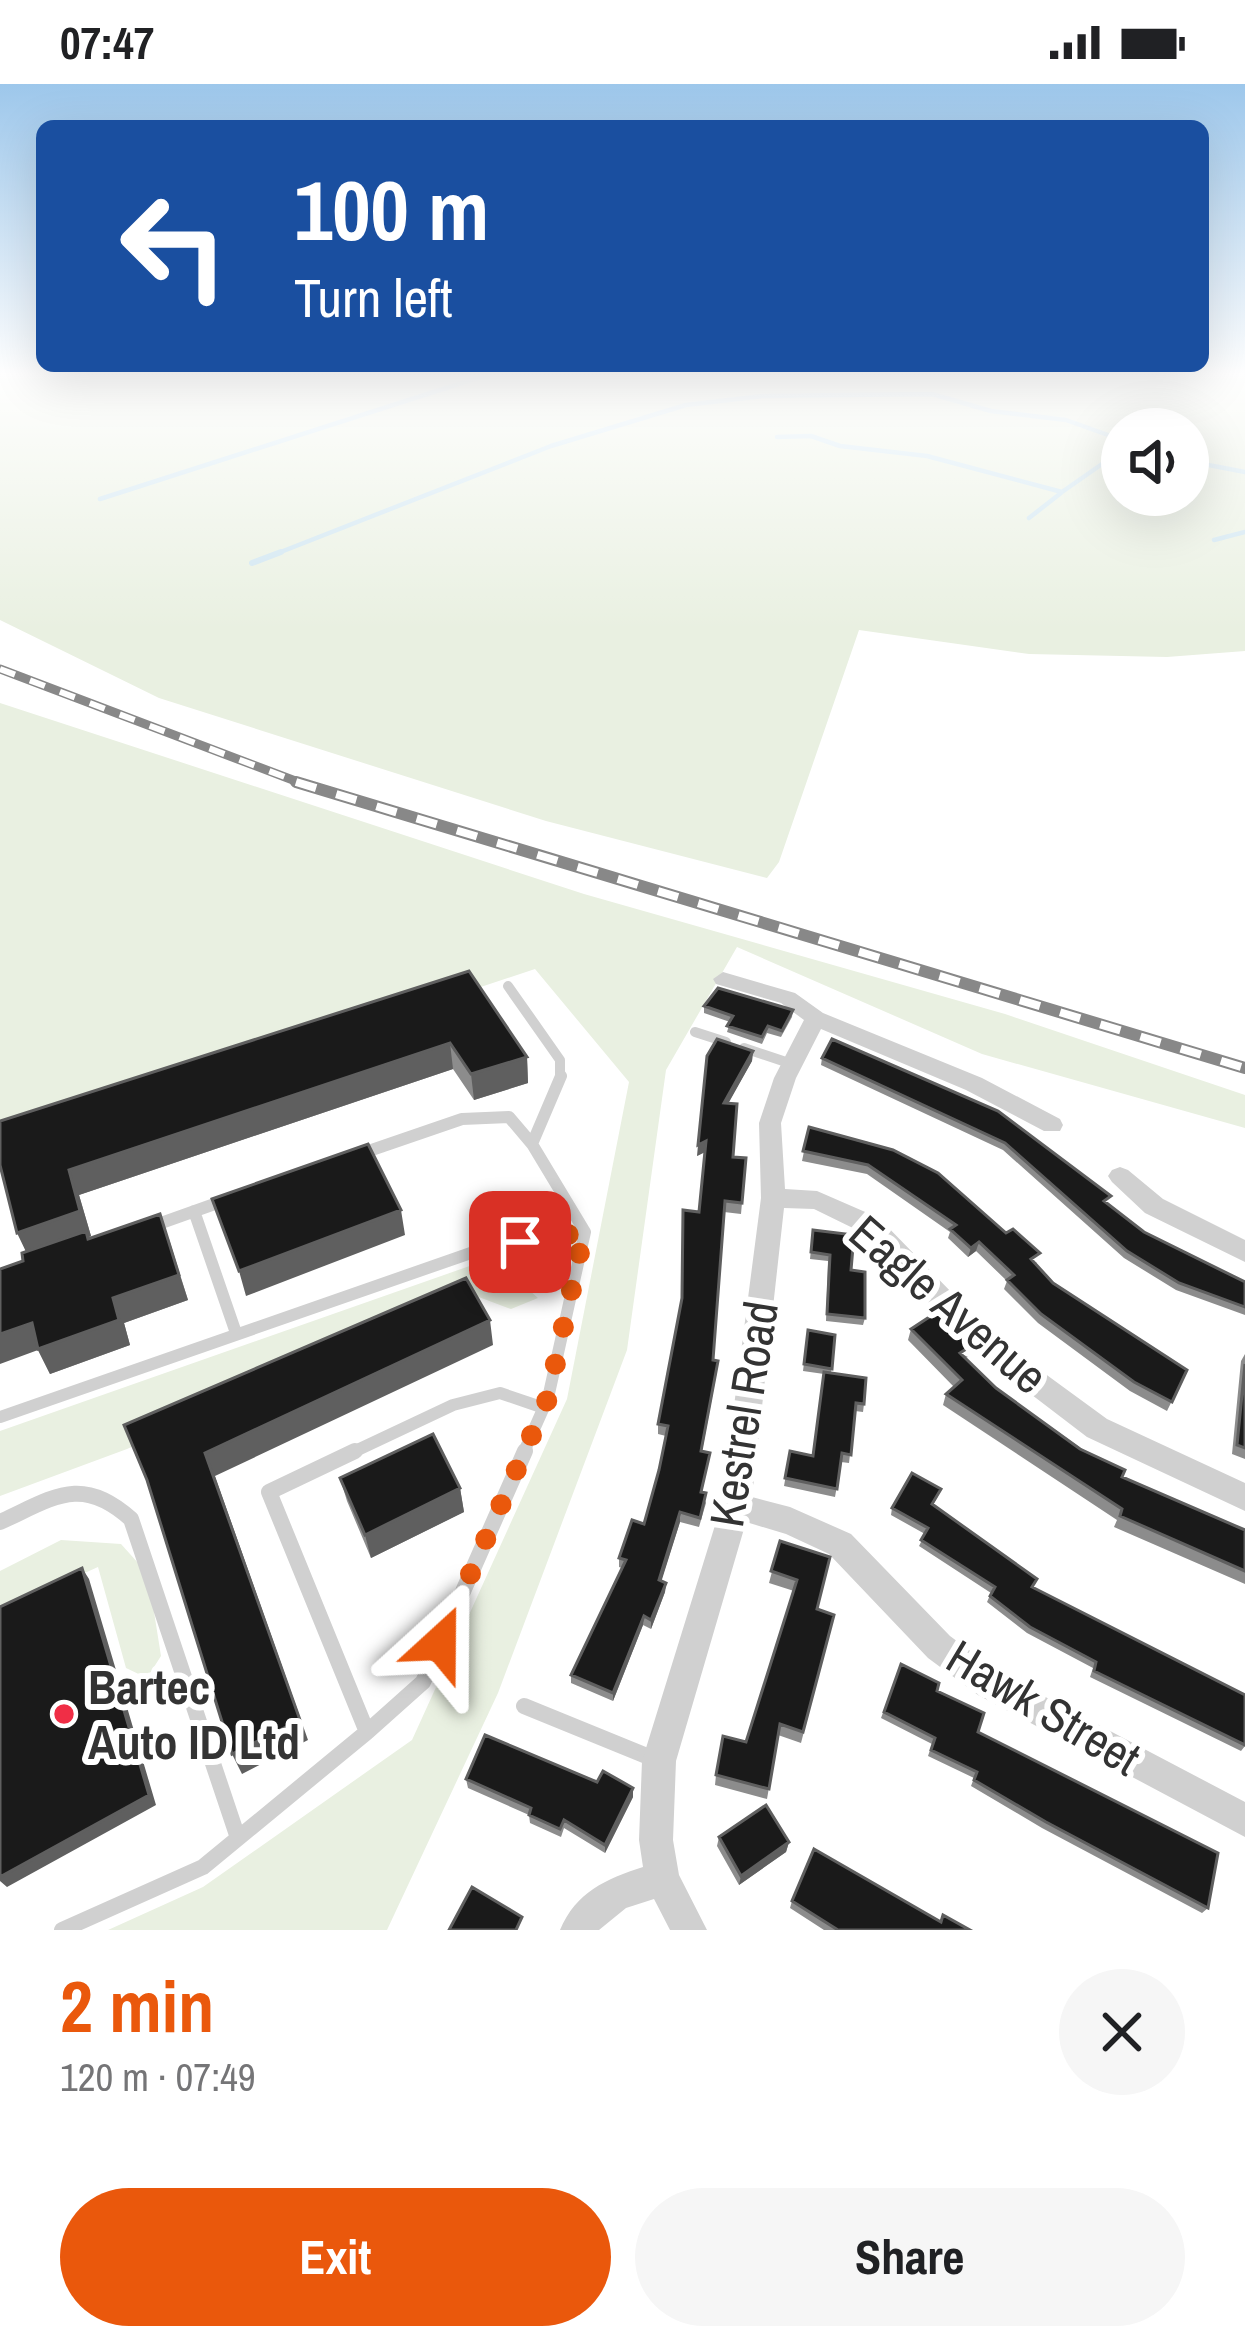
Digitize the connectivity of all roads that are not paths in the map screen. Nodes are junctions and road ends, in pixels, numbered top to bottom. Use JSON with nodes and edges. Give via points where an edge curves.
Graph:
{"nodes":[{"id":1,"x":723,"y":979,"type":"dead end"},
{"id":2,"x":508,"y":986,"type":"dead end"},
{"id":3,"x":816,"y":1018,"type":"junction"},
{"id":4,"x":695,"y":1032,"type":"dead end"},
{"id":5,"x":792,"y":1064,"type":"junction"},
{"id":6,"x":1052,"y":1125,"type":"dead end"},
{"id":7,"x":532,"y":1144,"type":"junction"},
{"id":8,"x":351,"y":1157,"type":"edge"},
{"id":9,"x":1120,"y":1176,"type":"dead end"},
{"id":10,"x":239,"y":1196,"type":"edge"},
{"id":11,"x":773,"y":1198,"type":"junction"},
{"id":12,"x":194,"y":1211,"type":"junction"},
{"id":13,"x":584,"y":1232,"type":"junction"},
{"id":14,"x":130,"y":1234,"type":"edge"},
{"id":15,"x":1245,"y":1252,"type":"edge"},
{"id":16,"x":236,"y":1334,"type":"junction"},
{"id":17,"x":544,"y":1408,"type":"junction"},
{"id":18,"x":0,"y":1417,"type":"edge"},
{"id":19,"x":1245,"y":1497,"type":"edge"},
{"id":20,"x":736,"y":1506,"type":"junction"},
{"id":21,"x":0,"y":1522,"type":"edge"},
{"id":22,"x":524,"y":1706,"type":"dead end"},
{"id":23,"x":367,"y":1732,"type":"junction"},
{"id":24,"x":659,"y":1760,"type":"junction"},
{"id":25,"x":1245,"y":1820,"type":"edge"},
{"id":26,"x":238,"y":1838,"type":"junction"},
{"id":27,"x":662,"y":1879,"type":"junction"},
{"id":28,"x":62,"y":1930,"type":"edge"},
{"id":29,"x":578,"y":1930,"type":"edge"},
{"id":30,"x":689,"y":1930,"type":"edge"}],
"edges":[{"from":1,"to":3,"type":"street","via":[[788,998]]},
{"from":2,"to":7,"type":"lane","via":[[560,1060],[562,1075]]},
{"from":3,"to":5,"type":"street","name":"Kestrel Road"},
{"from":3,"to":6,"type":"street"},
{"from":4,"to":5,"type":"lane"},
{"from":5,"to":11,"type":"street","name":"Kestrel Road","via":[[770,1123]]},
{"from":7,"to":8,"type":"lane","via":[[509,1117],[462,1119]]},
{"from":7,"to":13,"type":"lane"},
{"from":9,"to":15,"type":"street","via":[[1154,1206]]},
{"from":10,"to":12,"type":"lane"},
{"from":11,"to":19,"type":"street","name":"Eagle Avenue","via":[[817,1200],[870,1225],[986,1345],[1097,1428]]},
{"from":11,"to":20,"type":"street","name":"Kestrel Road"},
{"from":12,"to":14,"type":"lane"},
{"from":12,"to":16,"type":"lane"},
{"from":13,"to":16,"type":"lane","via":[[488,1247]]},
{"from":13,"to":17,"type":"lane"},
{"from":16,"to":18,"type":"lane"},
{"from":17,"to":23,"type":"lane","via":[[423,1682]]},
{"from":17,"to":23,"type":"lane","via":[[500,1393],[453,1405],[269,1492]]},
{"from":20,"to":24,"type":"street","name":"Kestrel Road"},
{"from":20,"to":25,"type":"street","name":"Hawk Street","via":[[840,1544],[939,1647],[989,1684]]},
{"from":21,"to":26,"type":"lane","via":[[78,1488],[108,1494],[131,1519]]},
{"from":22,"to":24,"type":"lane"},
{"from":23,"to":26,"type":"lane"},
{"from":24,"to":27,"type":"street","name":"Kestrel Road"},
{"from":26,"to":28,"type":"lane","via":[[203,1867]]},
{"from":27,"to":29,"type":"street","via":[[616,1893],[585,1914]]},
{"from":27,"to":30,"type":"street","name":"Kestrel Road"}]}
